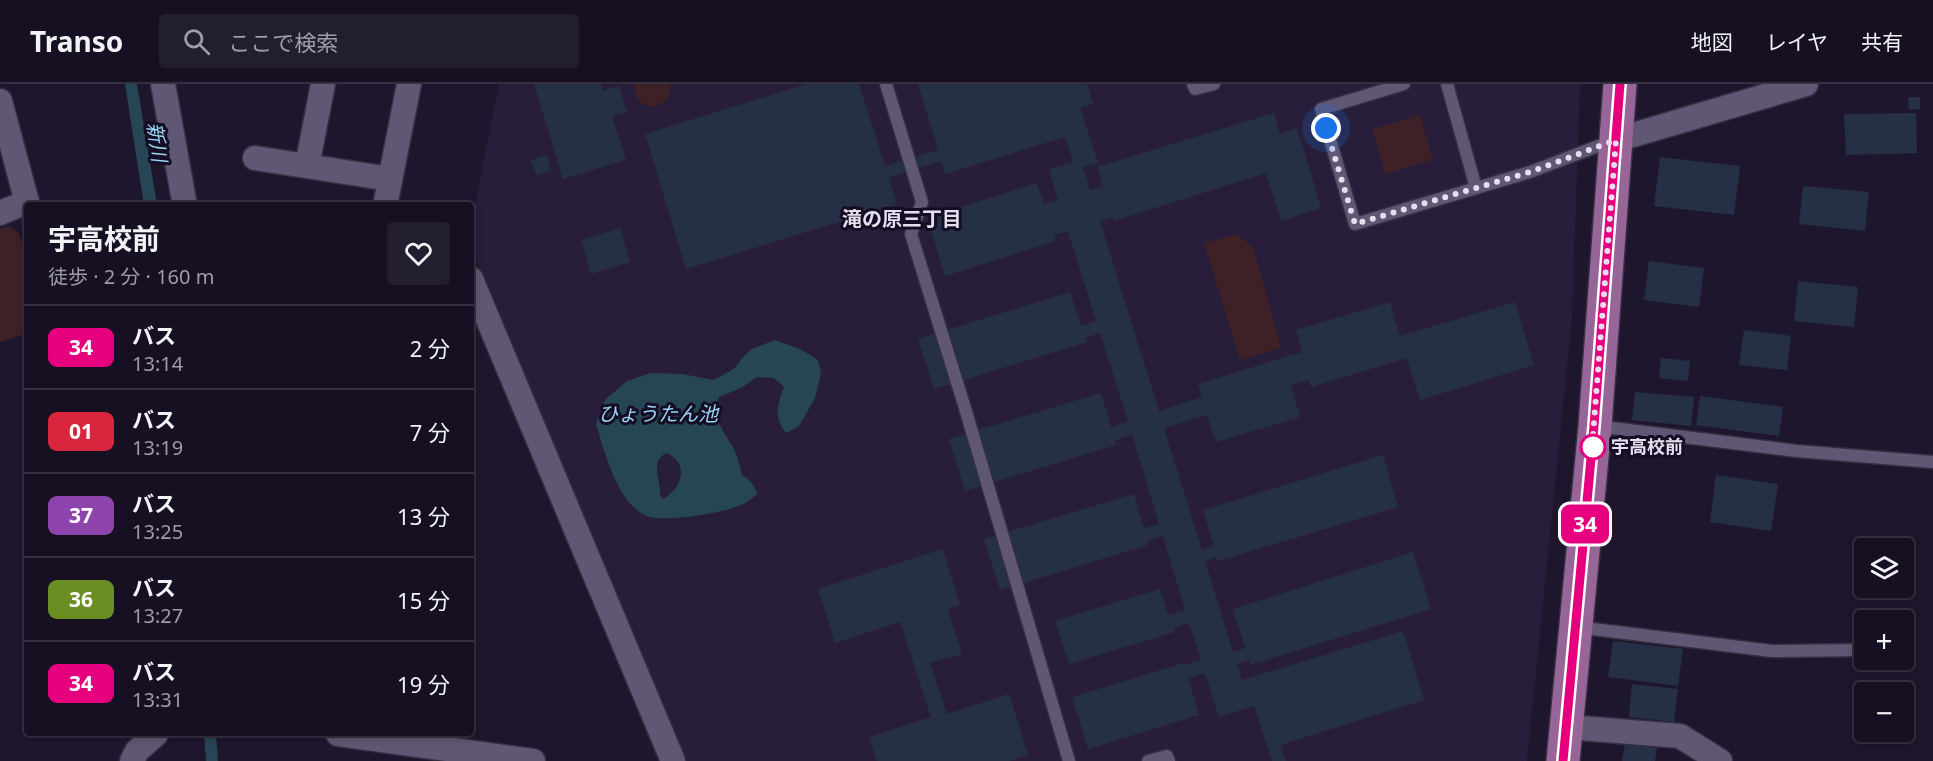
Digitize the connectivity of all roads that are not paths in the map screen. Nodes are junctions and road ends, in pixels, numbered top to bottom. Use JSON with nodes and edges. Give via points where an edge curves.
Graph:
{"nodes":[{"id":1,"x":163,"y":84,"type":"edge"},
{"id":2,"x":323,"y":84,"type":"edge"},
{"id":3,"x":409,"y":84,"type":"edge"},
{"id":4,"x":886,"y":84,"type":"edge"},
{"id":5,"x":1193,"y":84,"type":"edge"},
{"id":6,"x":1214,"y":84,"type":"edge"},
{"id":7,"x":1447,"y":84,"type":"edge"},
{"id":8,"x":1620,"y":84,"type":"edge"},
{"id":9,"x":1806,"y":84,"type":"edge"},
{"id":10,"x":1396,"y":85,"type":"edge"},
{"id":11,"x":0,"y":101,"type":"edge"},
{"id":12,"x":1616,"y":140,"type":"junction"},
{"id":13,"x":255,"y":158,"type":"dead end"},
{"id":14,"x":307,"y":166,"type":"junction"},
{"id":15,"x":390,"y":179,"type":"junction"},
{"id":16,"x":1476,"y":188,"type":"junction"},
{"id":17,"x":27,"y":202,"type":"edge"},
{"id":18,"x":184,"y":202,"type":"edge"},
{"id":19,"x":386,"y":202,"type":"edge"},
{"id":20,"x":24,"y":205,"type":"edge"},
{"id":21,"x":0,"y":213,"type":"edge"},
{"id":22,"x":474,"y":286,"type":"edge"},
{"id":23,"x":1594,"y":426,"type":"junction"},
{"id":24,"x":1933,"y":462,"type":"edge"},
{"id":25,"x":1576,"y":627,"type":"junction"},
{"id":26,"x":1854,"y":650,"type":"edge"},
{"id":27,"x":1567,"y":727,"type":"junction"},
{"id":28,"x":154,"y":736,"type":"edge"},
{"id":29,"x":352,"y":736,"type":"edge"},
{"id":30,"x":132,"y":761,"type":"edge"},
{"id":31,"x":533,"y":761,"type":"edge"},
{"id":32,"x":673,"y":761,"type":"edge"},
{"id":33,"x":1069,"y":761,"type":"edge"},
{"id":34,"x":1148,"y":761,"type":"edge"},
{"id":35,"x":1169,"y":761,"type":"edge"},
{"id":36,"x":1563,"y":761,"type":"edge"},
{"id":37,"x":1720,"y":761,"type":"edge"}],
"edges":[{"from":1,"to":18,"type":"street"},
{"from":2,"to":14,"type":"street"},
{"from":3,"to":15,"type":"street"},
{"from":4,"to":33,"type":"lane","via":[[922,202],[911,234]]},
{"from":5,"to":6,"type":"lane","via":[[1194,89]]},
{"from":7,"to":16,"type":"lane"},
{"from":8,"to":12,"type":"main road"},
{"from":9,"to":12,"type":"street"},
{"from":10,"to":16,"type":"lane","via":[[1321,109],[1355,224]]},
{"from":11,"to":17,"type":"street"},
{"from":12,"to":16,"type":"lane"},
{"from":12,"to":23,"type":"main road"},
{"from":13,"to":14,"type":"street"},
{"from":14,"to":15,"type":"street"},
{"from":15,"to":19,"type":"street"},
{"from":20,"to":21,"type":"street"},
{"from":22,"to":32,"type":"street"},
{"from":23,"to":24,"type":"lane","via":[[1797,451]]},
{"from":23,"to":25,"type":"main road"},
{"from":25,"to":26,"type":"lane","via":[[1772,651]]},
{"from":25,"to":27,"type":"main road"},
{"from":27,"to":36,"type":"main road"},
{"from":27,"to":37,"type":"street","via":[[1680,736]]},
{"from":28,"to":30,"type":"street"},
{"from":29,"to":31,"type":"street"},
{"from":34,"to":35,"type":"lane","via":[[1167,756]]}]}
